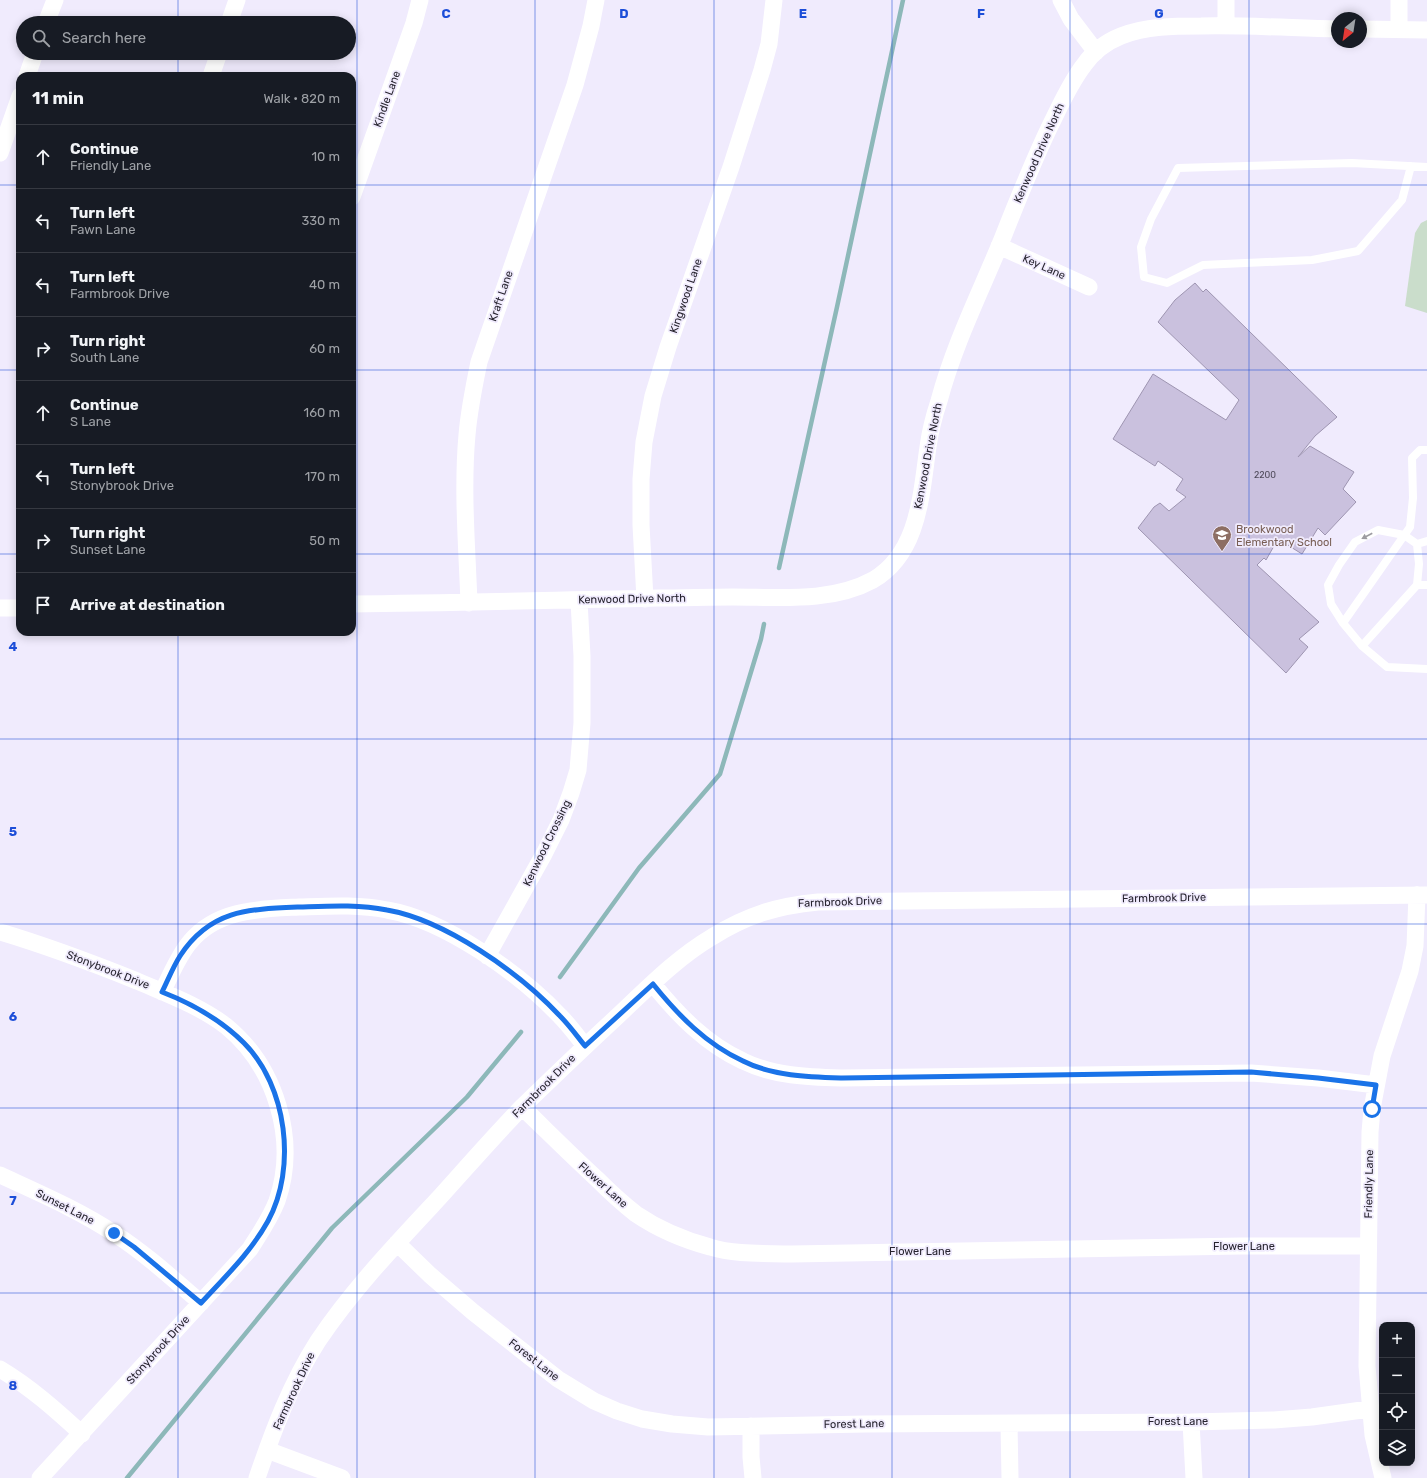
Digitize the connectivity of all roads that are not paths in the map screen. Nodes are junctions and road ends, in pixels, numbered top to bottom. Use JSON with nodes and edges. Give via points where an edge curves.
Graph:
{"nodes":[{"id":1,"x":54,"y":0,"type":"edge"},
{"id":2,"x":237,"y":0,"type":"edge"},
{"id":3,"x":420,"y":0,"type":"edge"},
{"id":4,"x":596,"y":0,"type":"edge"},
{"id":5,"x":774,"y":0,"type":"edge"},
{"id":6,"x":1061,"y":0,"type":"edge"},
{"id":7,"x":1226,"y":0,"type":"edge"},
{"id":8,"x":1399,"y":0,"type":"edge"},
{"id":9,"x":48,"y":16,"type":"edge"},
{"id":10,"x":231,"y":16,"type":"edge"},
{"id":11,"x":1226,"y":25,"type":"junction"},
{"id":12,"x":1331,"y":29,"type":"edge"},
{"id":13,"x":1367,"y":29,"type":"edge"},
{"id":14,"x":1399,"y":30,"type":"junction"},
{"id":15,"x":1427,"y":30,"type":"edge"},
{"id":16,"x":1096,"y":52,"type":"junction"},
{"id":17,"x":33,"y":60,"type":"edge"},
{"id":18,"x":217,"y":60,"type":"edge"},
{"id":19,"x":28,"y":72,"type":"edge"},
{"id":20,"x":212,"y":72,"type":"edge"},
{"id":21,"x":16,"y":108,"type":"edge"},
{"id":22,"x":0,"y":154,"type":"edge"},
{"id":23,"x":1411,"y":166,"type":"junction"},
{"id":24,"x":1427,"y":167,"type":"edge"},
{"id":25,"x":356,"y":185,"type":"edge"},
{"id":26,"x":999,"y":246,"type":"junction"},
{"id":27,"x":1089,"y":287,"type":"dead end"},
{"id":28,"x":1427,"y":450,"type":"edge"},
{"id":29,"x":1404,"y":535,"type":"junction"},
{"id":30,"x":1427,"y":541,"type":"edge"},
{"id":31,"x":1417,"y":544,"type":"junction"},
{"id":32,"x":1417,"y":584,"type":"junction"},
{"id":33,"x":1427,"y":585,"type":"edge"},
{"id":34,"x":645,"y":599,"type":"junction"},
{"id":35,"x":579,"y":601,"type":"junction"},
{"id":36,"x":469,"y":603,"type":"junction"},
{"id":37,"x":356,"y":604,"type":"edge"},
{"id":38,"x":0,"y":608,"type":"edge"},
{"id":39,"x":16,"y":608,"type":"edge"},
{"id":40,"x":1343,"y":624,"type":"junction"},
{"id":41,"x":1362,"y":646,"type":"junction"},
{"id":42,"x":1427,"y":669,"type":"edge"},
{"id":43,"x":1422,"y":895,"type":"edge"},
{"id":44,"x":0,"y":932,"type":"edge"},
{"id":45,"x":487,"y":956,"type":"junction"},
{"id":46,"x":653,"y":984,"type":"junction"},
{"id":47,"x":162,"y":992,"type":"junction"},
{"id":48,"x":585,"y":1046,"type":"junction"},
{"id":49,"x":1376,"y":1085,"type":"junction"},
{"id":50,"x":522,"y":1107,"type":"junction"},
{"id":51,"x":0,"y":1175,"type":"edge"},
{"id":52,"x":397,"y":1243,"type":"junction"},
{"id":53,"x":1368,"y":1246,"type":"junction"},
{"id":54,"x":201,"y":1303,"type":"junction"},
{"id":55,"x":0,"y":1369,"type":"edge"},
{"id":56,"x":1370,"y":1409,"type":"junction"},
{"id":57,"x":1191,"y":1422,"type":"junction"},
{"id":58,"x":1008,"y":1424,"type":"junction"},
{"id":59,"x":751,"y":1426,"type":"junction"},
{"id":60,"x":82,"y":1434,"type":"junction"},
{"id":61,"x":267,"y":1450,"type":"junction"},
{"id":62,"x":40,"y":1478,"type":"edge"},
{"id":63,"x":257,"y":1478,"type":"edge"},
{"id":64,"x":342,"y":1478,"type":"edge"},
{"id":65,"x":753,"y":1478,"type":"edge"},
{"id":66,"x":1010,"y":1478,"type":"edge"},
{"id":67,"x":1194,"y":1478,"type":"edge"},
{"id":68,"x":1383,"y":1478,"type":"edge"}],
"edges":[{"from":1,"to":9,"type":"street"},
{"from":2,"to":10,"type":"street"},
{"from":3,"to":25,"type":"street","name":"Kindle Lane"},
{"from":4,"to":36,"type":"street","name":"Kraft Lane","via":[[575,85],[481,355],[471,398],[466,487]]},
{"from":5,"to":34,"type":"street","name":"Kingwood Lane","via":[[769,44],[762,70],[653,396],[640,479]]},
{"from":6,"to":16,"type":"street","via":[[1071,19]]},
{"from":7,"to":11,"type":"street"},
{"from":8,"to":14,"type":"street"},
{"from":11,"to":12,"type":"street","name":"Kenwood Drive North"},
{"from":11,"to":16,"type":"street","name":"Kenwood Drive North","via":[[1159,27],[1137,31],[1120,36]]},
{"from":13,"to":14,"type":"street"},
{"from":14,"to":15,"type":"street"},
{"from":16,"to":26,"type":"street","name":"Kenwood Drive North","via":[[1084,64],[1068,88],[1039,149]]},
{"from":17,"to":19,"type":"street"},
{"from":18,"to":20,"type":"street"},
{"from":21,"to":22,"type":"street"},
{"from":23,"to":23,"type":"lane","via":[[1352,163],[1178,168],[1151,219],[1141,247],[1144,277],[1167,283],[1203,265],[1312,260],[1358,251],[1402,200]]},
{"from":23,"to":24,"type":"lane"},
{"from":26,"to":27,"type":"street","name":"Key Lane"},
{"from":26,"to":34,"type":"street","name":"Kenwood Drive North","via":[[951,362],[939,401],[916,518],[910,536],[896,561],[886,571],[850,589],[825,595],[790,598]]},
{"from":28,"to":29,"type":"lane","via":[[1420,450],[1412,458],[1413,498],[1410,527]]},
{"from":29,"to":31,"type":"lane"},
{"from":29,"to":40,"type":"lane"},
{"from":29,"to":40,"type":"lane","one_way":true,"via":[[1378,530],[1355,542],[1339,565],[1328,585],[1331,604]]},
{"from":30,"to":31,"type":"lane"},
{"from":31,"to":32,"type":"lane"},
{"from":32,"to":33,"type":"lane"},
{"from":32,"to":41,"type":"lane"},
{"from":34,"to":35,"type":"street","name":"Kenwood Drive North"},
{"from":35,"to":36,"type":"street","name":"Kenwood Drive North"},
{"from":35,"to":45,"type":"street","name":"Kenwood Crossing","via":[[582,723],[578,770],[561,820]]},
{"from":36,"to":37,"type":"street","name":"Kenwood Drive North"},
{"from":38,"to":39,"type":"street"},
{"from":40,"to":41,"type":"lane"},
{"from":41,"to":42,"type":"lane","via":[[1387,667]]},
{"from":43,"to":46,"type":"street","name":"Farmbrook Drive","via":[[885,900],[791,905],[765,911],[738,922],[710,938]]},
{"from":43,"to":49,"type":"street","name":"Friendly Lane","via":[[1410,971],[1382,1056]]},
{"from":44,"to":47,"type":"street","name":"Stonybrook Drive","via":[[93,964]]},
{"from":45,"to":47,"type":"street","via":[[436,926],[388,910],[330,906],[260,908],[235,914],[202,929],[179,958]]},
{"from":45,"to":48,"type":"street","via":[[541,997]]},
{"from":46,"to":48,"type":"street","name":"Farmbrook Drive"},
{"from":46,"to":49,"type":"street","via":[[687,1023],[743,1062],[785,1073],[820,1078],[1251,1072]]},
{"from":47,"to":54,"type":"street","name":"Stonybrook Drive","via":[[204,1012],[226,1026],[245,1044],[268,1078],[283,1125],[284,1173],[268,1221],[250,1249]]},
{"from":48,"to":50,"type":"street","name":"Farmbrook Drive"},
{"from":49,"to":53,"type":"street","name":"Friendly Lane","via":[[1370,1132]]},
{"from":50,"to":52,"type":"street","name":"Farmbrook Drive"},
{"from":50,"to":53,"type":"street","name":"Flower Lane","via":[[593,1176],[637,1214],[678,1237],[711,1248],[792,1254]]},
{"from":51,"to":54,"type":"street","name":"Sunset Lane","via":[[69,1207],[114,1233]]},
{"from":52,"to":59,"type":"street","name":"Forest Lane","via":[[473,1312],[558,1379],[594,1401],[642,1419],[672,1424],[708,1427]]},
{"from":52,"to":61,"type":"street","name":"Farmbrook Drive","via":[[365,1279],[317,1343],[301,1371]]},
{"from":53,"to":56,"type":"street","name":"Friendly Lane","via":[[1367,1366]]},
{"from":54,"to":60,"type":"street","name":"Stonybrook Drive"},
{"from":55,"to":60,"type":"street","via":[[26,1385]]},
{"from":56,"to":57,"type":"street","name":"Forest Lane","via":[[1281,1420]]},
{"from":56,"to":68,"type":"street","name":"Friendly Lane"},
{"from":57,"to":58,"type":"street","name":"Forest Lane"},
{"from":57,"to":67,"type":"street"},
{"from":58,"to":59,"type":"street","name":"Forest Lane"},
{"from":58,"to":66,"type":"street"},
{"from":59,"to":65,"type":"street","via":[[750,1457]]},
{"from":60,"to":62,"type":"street","name":"Stonybrook Drive"},
{"from":61,"to":63,"type":"street","name":"Farmbrook Drive"},
{"from":61,"to":64,"type":"street"}]}
